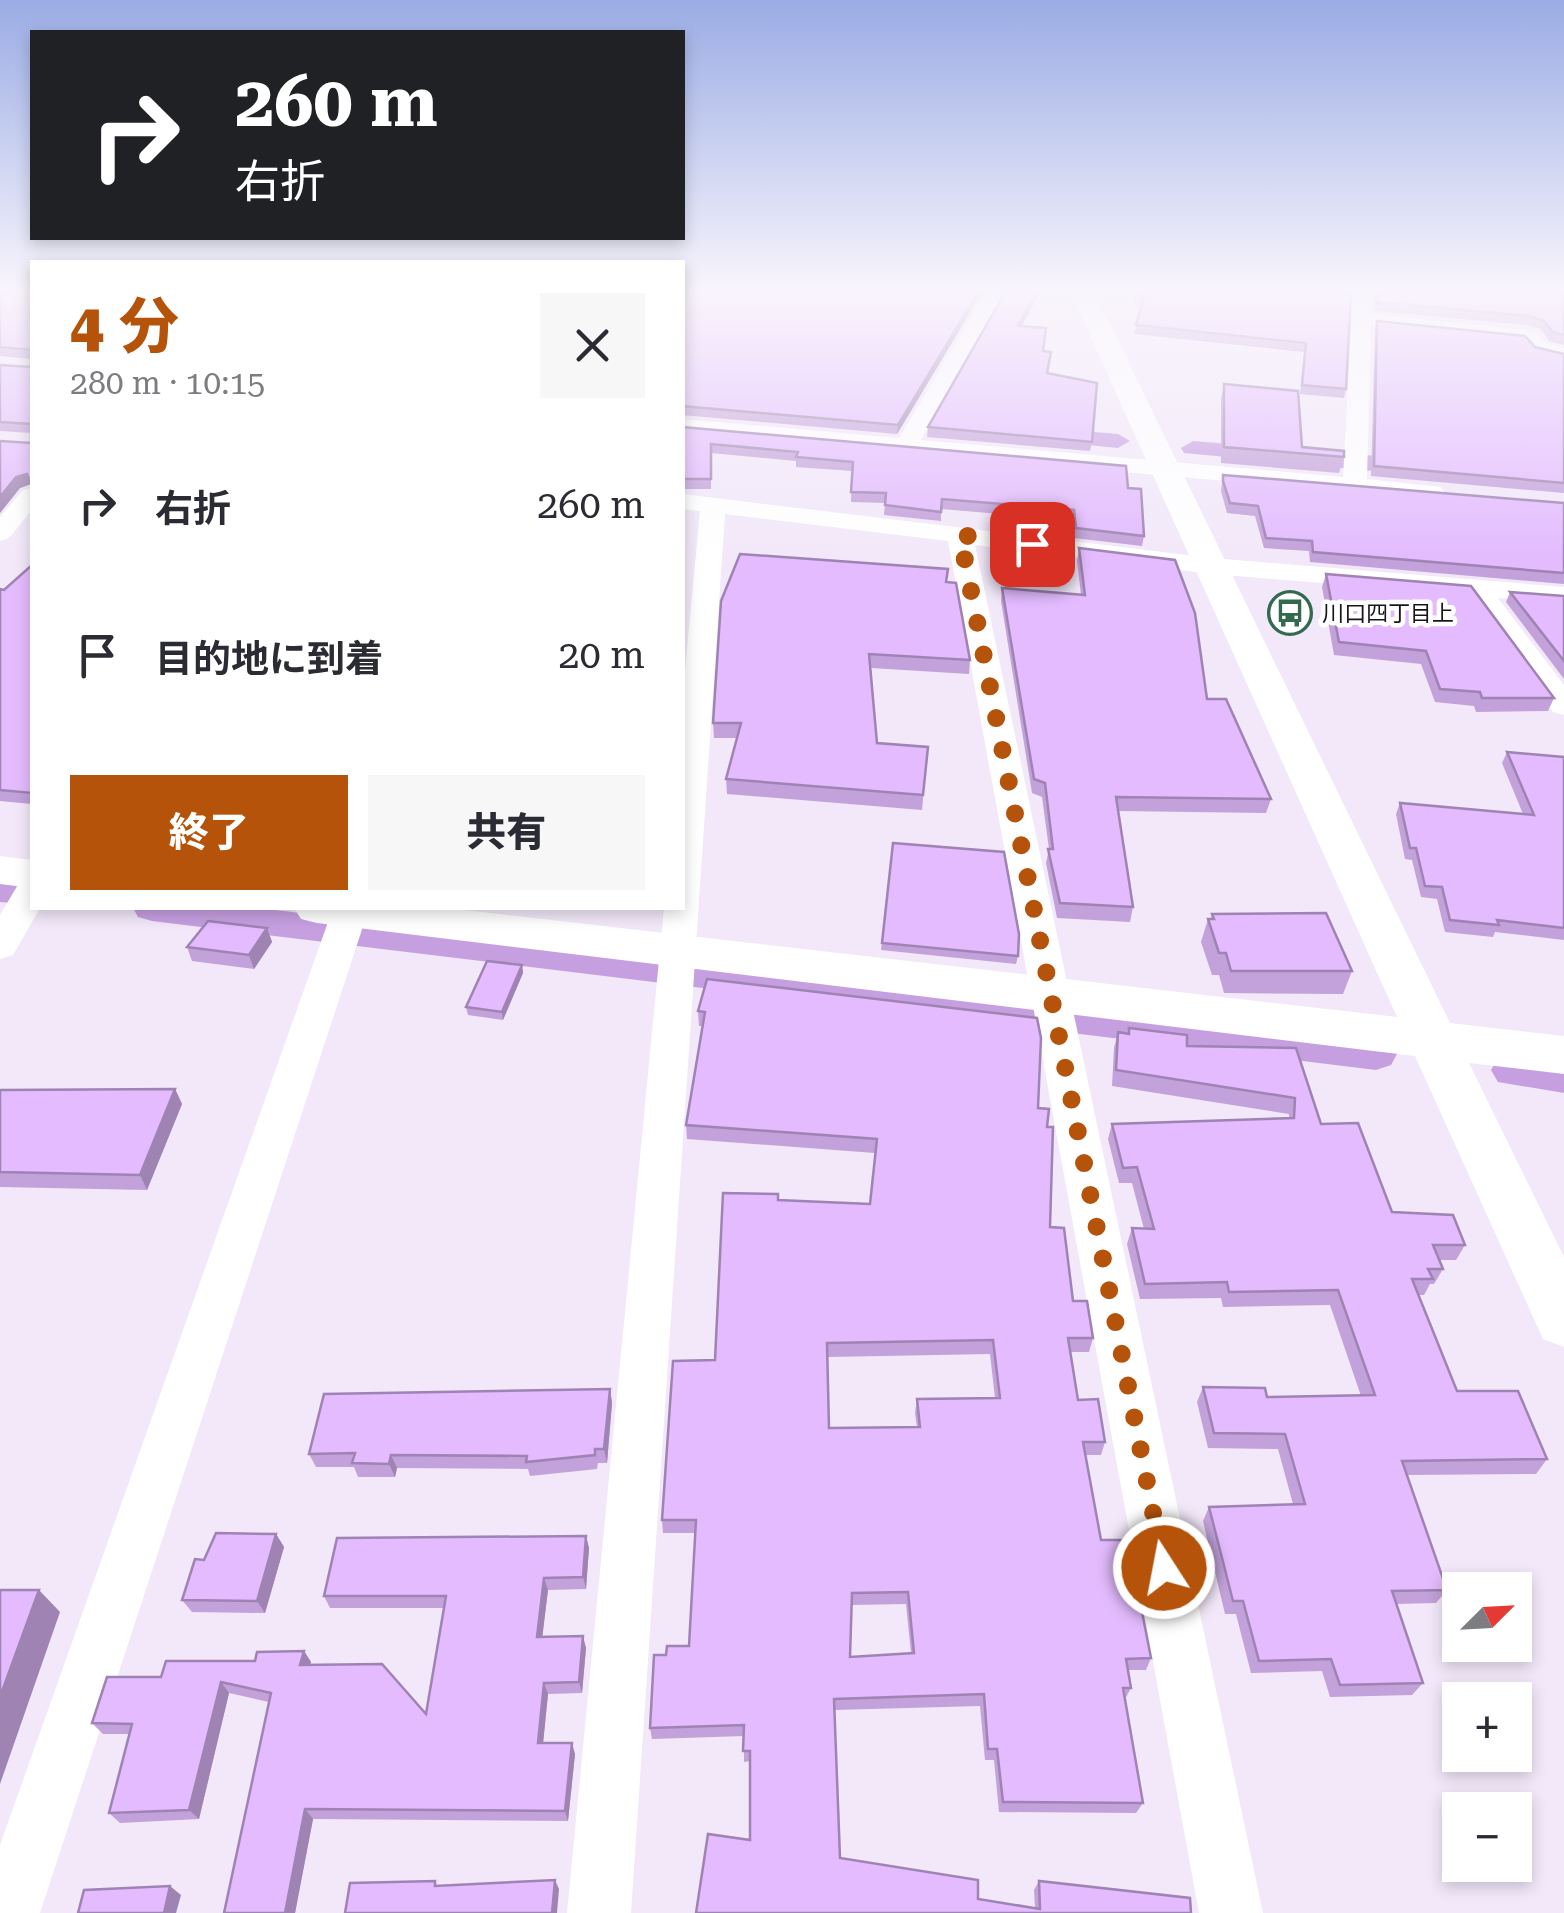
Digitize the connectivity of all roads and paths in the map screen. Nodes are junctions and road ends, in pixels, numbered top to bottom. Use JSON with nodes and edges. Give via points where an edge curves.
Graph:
{"nodes":[{"id":1,"x":944,"y":380,"type":"edge"},
{"id":2,"x":1125,"y":380,"type":"edge"},
{"id":3,"x":1359,"y":380,"type":"edge"},
{"id":4,"x":685,"y":426,"type":"edge"},
{"id":5,"x":907,"y":445,"type":"junction"},
{"id":6,"x":1168,"y":469,"type":"junction"},
{"id":7,"x":1356,"y":469,"type":"junction"},
{"id":8,"x":1450,"y":494,"type":"edge"},
{"id":9,"x":30,"y":497,"type":"edge"},
{"id":10,"x":698,"y":502,"type":"edge"},
{"id":11,"x":0,"y":533,"type":"edge"},
{"id":12,"x":960,"y":535,"type":"junction"},
{"id":13,"x":1212,"y":566,"type":"junction"},
{"id":14,"x":1477,"y":588,"type":"junction"},
{"id":15,"x":1564,"y":595,"type":"edge"},
{"id":16,"x":1564,"y":706,"type":"edge"},
{"id":17,"x":685,"y":822,"type":"edge"},
{"id":18,"x":0,"y":870,"type":"edge"},
{"id":19,"x":30,"y":874,"type":"edge"},
{"id":20,"x":30,"y":894,"type":"edge"},
{"id":21,"x":339,"y":910,"type":"edge"},
{"id":22,"x":370,"y":910,"type":"edge"},
{"id":23,"x":681,"y":920,"type":"edge"},
{"id":24,"x":0,"y":946,"type":"edge"},
{"id":25,"x":1052,"y":994,"type":"junction"},
{"id":26,"x":1434,"y":1039,"type":"junction"},
{"id":27,"x":1564,"y":1055,"type":"edge"},
{"id":28,"x":1564,"y":1320,"type":"edge"},
{"id":29,"x":8,"y":1913,"type":"edge"},
{"id":30,"x":599,"y":1913,"type":"edge"},
{"id":31,"x":1231,"y":1913,"type":"edge"}],
"edges":[{"from":1,"to":5,"type":"street"},
{"from":2,"to":6,"type":"street"},
{"from":3,"to":7,"type":"street"},
{"from":4,"to":5,"type":"street"},
{"from":5,"to":6,"type":"street"},
{"from":6,"to":7,"type":"street"},
{"from":6,"to":13,"type":"street"},
{"from":7,"to":8,"type":"street"},
{"from":9,"to":11,"type":"street"},
{"from":10,"to":12,"type":"street"},
{"from":10,"to":17,"type":"street"},
{"from":12,"to":13,"type":"street"},
{"from":12,"to":25,"type":"street"},
{"from":13,"to":14,"type":"street"},
{"from":13,"to":26,"type":"street"},
{"from":14,"to":15,"type":"street"},
{"from":14,"to":16,"type":"street"},
{"from":18,"to":19,"type":"street"},
{"from":20,"to":24,"type":"street"},
{"from":21,"to":29,"type":"street"},
{"from":22,"to":23,"type":"street"},
{"from":23,"to":25,"type":"street"},
{"from":23,"to":30,"type":"street"},
{"from":25,"to":26,"type":"street"},
{"from":25,"to":31,"type":"street"},
{"from":26,"to":27,"type":"street"},
{"from":26,"to":28,"type":"street"}]}
